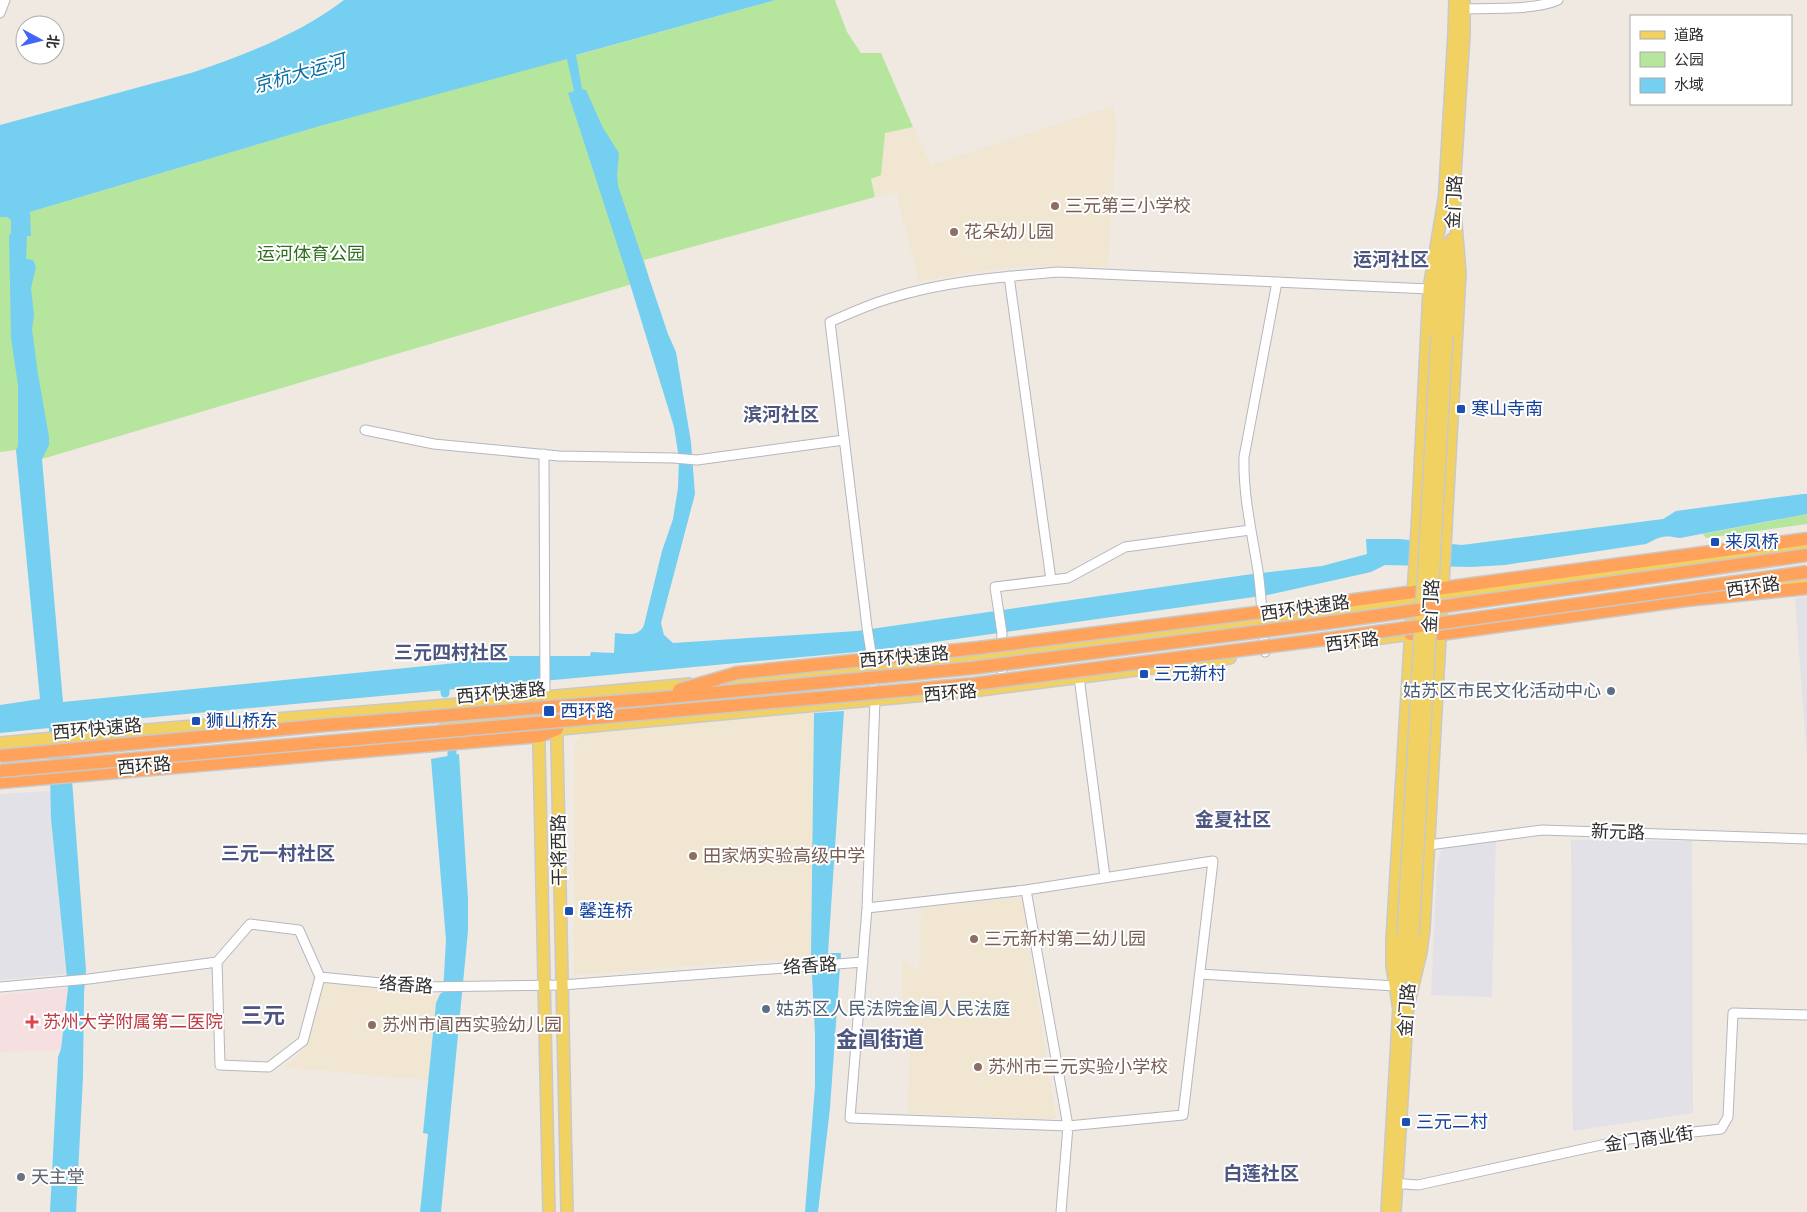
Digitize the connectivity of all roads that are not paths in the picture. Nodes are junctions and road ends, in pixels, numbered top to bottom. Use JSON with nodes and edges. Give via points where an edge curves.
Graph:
{"nodes":[{"id":1,"x":5,"y":0,"type":"edge"},
{"id":2,"x":1558,"y":0,"type":"edge"},
{"id":3,"x":1460,"y":4,"type":"edge"},
{"id":4,"x":0,"y":13,"type":"edge"},
{"id":5,"x":1449,"y":200,"type":"junction"},
{"id":6,"x":1009,"y":276,"type":"junction"},
{"id":7,"x":1277,"y":282,"type":"junction"},
{"id":8,"x":1429,"y":289,"type":"junction"},
{"id":9,"x":365,"y":430,"type":"dead end"},
{"id":10,"x":844,"y":440,"type":"junction"},
{"id":11,"x":544,"y":454,"type":"junction"},
{"id":12,"x":1250,"y":530,"type":"junction"},
{"id":13,"x":1807,"y":539,"type":"edge"},
{"id":14,"x":1807,"y":547,"type":"edge"},
{"id":15,"x":1807,"y":555,"type":"edge"},
{"id":16,"x":1807,"y":572,"type":"edge"},
{"id":17,"x":1051,"y":580,"type":"junction"},
{"id":18,"x":1807,"y":580,"type":"edge"},
{"id":19,"x":1807,"y":588,"type":"edge"},
{"id":20,"x":1443,"y":592,"type":"junction"},
{"id":21,"x":1412,"y":596,"type":"junction"},
{"id":22,"x":1261,"y":620,"type":"junction"},
{"id":23,"x":1441,"y":632,"type":"junction"},
{"id":24,"x":1410,"y":634,"type":"junction"},
{"id":25,"x":1265,"y":653,"type":"junction"},
{"id":26,"x":1001,"y":654,"type":"junction"},
{"id":27,"x":872,"y":667,"type":"junction"},
{"id":28,"x":1078,"y":677,"type":"junction"},
{"id":29,"x":740,"y":680,"type":"junction"},
{"id":30,"x":1004,"y":687,"type":"junction"},
{"id":31,"x":546,"y":698,"type":"junction"},
{"id":32,"x":649,"y":699,"type":"junction"},
{"id":33,"x":875,"y":700,"type":"junction"},
{"id":34,"x":556,"y":714,"type":"junction"},
{"id":35,"x":539,"y":716,"type":"junction"},
{"id":36,"x":557,"y":730,"type":"junction"},
{"id":37,"x":540,"y":733,"type":"junction"},
{"id":38,"x":433,"y":740,"type":"junction"},
{"id":39,"x":0,"y":743,"type":"edge"},
{"id":40,"x":0,"y":756,"type":"edge"},
{"id":41,"x":0,"y":771,"type":"edge"},
{"id":42,"x":0,"y":778,"type":"edge"},
{"id":43,"x":0,"y":782,"type":"edge"},
{"id":44,"x":1807,"y":839,"type":"edge"},
{"id":45,"x":1429,"y":846,"type":"junction"},
{"id":46,"x":1105,"y":877,"type":"junction"},
{"id":47,"x":1026,"y":890,"type":"junction"},
{"id":48,"x":867,"y":908,"type":"junction"},
{"id":49,"x":217,"y":962,"type":"junction"},
{"id":50,"x":863,"y":962,"type":"junction"},
{"id":51,"x":1200,"y":974,"type":"junction"},
{"id":52,"x":320,"y":977,"type":"junction"},
{"id":53,"x":545,"y":985,"type":"junction"},
{"id":54,"x":562,"y":985,"type":"junction"},
{"id":55,"x":1395,"y":986,"type":"junction"},
{"id":56,"x":0,"y":987,"type":"edge"},
{"id":57,"x":1403,"y":1010,"type":"junction"},
{"id":58,"x":1807,"y":1015,"type":"edge"},
{"id":59,"x":564,"y":1070,"type":"junction"},
{"id":60,"x":546,"y":1071,"type":"junction"},
{"id":61,"x":1068,"y":1126,"type":"junction"},
{"id":62,"x":1393,"y":1183,"type":"junction"},
{"id":63,"x":549,"y":1212,"type":"edge"},
{"id":64,"x":567,"y":1212,"type":"edge"},
{"id":65,"x":1061,"y":1212,"type":"edge"},
{"id":66,"x":1387,"y":1212,"type":"edge"},
{"id":67,"x":1395,"y":1212,"type":"edge"}],
"edges":[{"from":1,"to":4,"type":"street"},
{"from":2,"to":3,"type":"street","via":[[1523,7]]},
{"from":3,"to":5,"type":"main road","name":"金门路"},
{"from":5,"to":8,"type":"main road"},
{"from":5,"to":20,"type":"main road","via":[[1460,274]]},
{"from":5,"to":57,"type":"main road","name":"金门路","bridge":true},
{"from":6,"to":7,"type":"street","via":[[1058,272]]},
{"from":6,"to":10,"type":"street","via":[[892,297],[830,322]]},
{"from":6,"to":17,"type":"street"},
{"from":7,"to":8,"type":"street"},
{"from":7,"to":12,"type":"street","via":[[1244,457]]},
{"from":8,"to":21,"type":"main road"},
{"from":9,"to":11,"type":"street","via":[[434,444]]},
{"from":10,"to":11,"type":"street","via":[[697,460]]},
{"from":10,"to":27,"type":"street"},
{"from":11,"to":31,"type":"street"},
{"from":12,"to":17,"type":"street","via":[[1125,547],[1068,578]]},
{"from":12,"to":22,"type":"street","via":[[1262,600]]},
{"from":13,"to":20,"type":"highway"},
{"from":14,"to":20,"type":"main road","name":"西环路"},
{"from":15,"to":32,"type":"highway","name":"西环快速路","bridge":true,"via":[[1325,623],[972,668]]},
{"from":16,"to":41,"type":"highway","name":"西环快速路","bridge":true,"via":[[974,684]]},
{"from":17,"to":26,"type":"street","via":[[995,587],[1002,633]]},
{"from":18,"to":23,"type":"main road","name":"西环路"},
{"from":19,"to":23,"type":"highway","via":[[1686,600]]},
{"from":20,"to":21,"type":"highway"},
{"from":20,"to":23,"type":"main road"},
{"from":21,"to":22,"type":"main road","name":"西环路"},
{"from":21,"to":24,"type":"main road"},
{"from":21,"to":32,"type":"highway","bridge":true,"via":[[737,673]]},
{"from":22,"to":25,"type":"street"},
{"from":22,"to":26,"type":"main road","name":"西环路"},
{"from":23,"to":24,"type":"highway"},
{"from":23,"to":45,"type":"main road"},
{"from":24,"to":25,"type":"main road","name":"西环路"},
{"from":24,"to":55,"type":"main road","via":[[1392,940]]},
{"from":25,"to":28,"type":"main road","name":"西环路"},
{"from":26,"to":27,"type":"main road","name":"西环路"},
{"from":26,"to":30,"type":"street"},
{"from":27,"to":29,"type":"main road","name":"西环路"},
{"from":27,"to":33,"type":"street"},
{"from":28,"to":30,"type":"main road","name":"西环路"},
{"from":28,"to":46,"type":"street"},
{"from":29,"to":31,"type":"main road","name":"西环路"},
{"from":29,"to":34,"type":"main road","via":[[694,704]]},
{"from":30,"to":33,"type":"main road","name":"西环路"},
{"from":31,"to":34,"type":"main road","name":"干将西路"},
{"from":31,"to":35,"type":"main road","name":"干将西路"},
{"from":31,"to":39,"type":"main road","name":"西环路"},
{"from":32,"to":40,"type":"highway","name":"西环快速路","bridge":true},
{"from":33,"to":36,"type":"main road","name":"西环路"},
{"from":33,"to":48,"type":"street"},
{"from":34,"to":36,"type":"main road","name":"干将西路"},
{"from":34,"to":37,"type":"main road"},
{"from":35,"to":37,"type":"main road","name":"干将西路"},
{"from":35,"to":38,"type":"main road","via":[[449,723]]},
{"from":36,"to":37,"type":"highway"},
{"from":36,"to":54,"type":"main road","name":"干将西路"},
{"from":37,"to":38,"type":"main road","name":"西环路"},
{"from":37,"to":43,"type":"highway"},
{"from":37,"to":53,"type":"main road","name":"干将西路"},
{"from":38,"to":42,"type":"main road","name":"西环路"},
{"from":44,"to":45,"type":"street","name":"新元路","via":[[1542,830]]},
{"from":45,"to":57,"type":"main road","via":[[1423,941]]},
{"from":46,"to":47,"type":"street"},
{"from":46,"to":51,"type":"street","via":[[1213,861]]},
{"from":47,"to":48,"type":"street"},
{"from":47,"to":61,"type":"street"},
{"from":48,"to":50,"type":"street"},
{"from":49,"to":52,"type":"street","via":[[250,924],[299,930]]},
{"from":49,"to":52,"type":"street","via":[[220,1065],[269,1067],[303,1041]]},
{"from":49,"to":56,"type":"street"},
{"from":50,"to":54,"type":"street","name":"络香路"},
{"from":50,"to":61,"type":"street","via":[[850,1118]]},
{"from":51,"to":55,"type":"street"},
{"from":51,"to":61,"type":"street","via":[[1183,1115]]},
{"from":52,"to":53,"type":"street","name":"络香路","via":[[421,987]]},
{"from":53,"to":54,"type":"street","name":"络香路"},
{"from":53,"to":60,"type":"main road","name":"干将西路"},
{"from":54,"to":59,"type":"main road","name":"干将西路"},
{"from":55,"to":57,"type":"main road"},
{"from":57,"to":62,"type":"main road","name":"金门路"},
{"from":58,"to":62,"type":"street","name":"金门商业街","via":[[1733,1013],[1728,1117],[1721,1129],[1629,1139],[1418,1185]]},
{"from":59,"to":60,"type":"main road"},
{"from":59,"to":64,"type":"main road","name":"干将西路"},
{"from":60,"to":63,"type":"main road","name":"干将西路"},
{"from":61,"to":65,"type":"street"},
{"from":62,"to":66,"type":"main road","name":"金门路"},
{"from":62,"to":67,"type":"main road","name":"金门路"}]}
